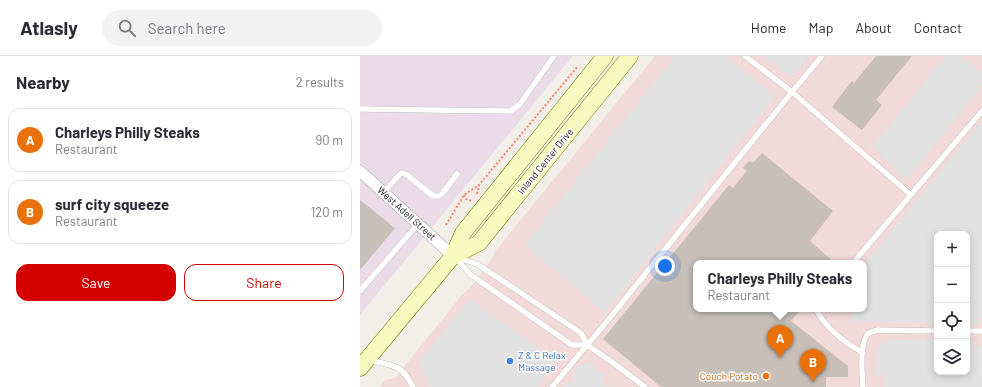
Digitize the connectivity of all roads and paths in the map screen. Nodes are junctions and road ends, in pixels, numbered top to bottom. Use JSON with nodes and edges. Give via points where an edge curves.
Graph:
{"nodes":[{"id":1,"x":605,"y":56,"type":"edge"},
{"id":2,"x":630,"y":56,"type":"edge"},
{"id":3,"x":745,"y":56,"type":"edge"},
{"id":4,"x":822,"y":56,"type":"edge"},
{"id":5,"x":553,"y":57,"type":"edge"},
{"id":6,"x":582,"y":62,"type":"dead end"},
{"id":7,"x":792,"y":92,"type":"junction"},
{"id":8,"x":360,"y":109,"type":"edge"},
{"id":9,"x":982,"y":110,"type":"edge"},
{"id":10,"x":360,"y":171,"type":"edge"},
{"id":11,"x":457,"y":174,"type":"dead end"},
{"id":12,"x":479,"y":185,"type":"junction"},
{"id":13,"x":384,"y":192,"type":"junction"},
{"id":14,"x":464,"y":195,"type":"junction"},
{"id":15,"x":911,"y":195,"type":"junction"},
{"id":16,"x":418,"y":224,"type":"junction"},
{"id":17,"x":446,"y":225,"type":"dead end"},
{"id":18,"x":453,"y":256,"type":"junction"},
{"id":19,"x":856,"y":260,"type":"edge"},
{"id":20,"x":360,"y":291,"type":"edge"},
{"id":21,"x":818,"y":312,"type":"edge"},
{"id":22,"x":934,"y":331,"type":"edge"},
{"id":23,"x":970,"y":331,"type":"edge"},
{"id":24,"x":982,"y":331,"type":"edge"},
{"id":25,"x":587,"y":345,"type":"junction"},
{"id":26,"x":862,"y":352,"type":"junction"},
{"id":27,"x":364,"y":364,"type":"edge"},
{"id":28,"x":413,"y":387,"type":"edge"},
{"id":29,"x":552,"y":387,"type":"edge"},
{"id":30,"x":645,"y":387,"type":"edge"},
{"id":31,"x":862,"y":387,"type":"edge"}],
"edges":[{"from":1,"to":18,"type":"main road","name":"Inland Center Drive","via":[[463,233]]},
{"from":2,"to":18,"type":"main road","name":"Inland Center Drive","via":[[479,243]]},
{"from":3,"to":7,"type":"lane"},
{"from":4,"to":7,"type":"lane"},
{"from":5,"to":8,"type":"lane","via":[[520,104],[511,111]]},
{"from":6,"to":12,"type":"path"},
{"from":7,"to":15,"type":"lane"},
{"from":7,"to":25,"type":"lane"},
{"from":9,"to":15,"type":"lane"},
{"from":10,"to":13,"type":"street","name":"West Adell Street"},
{"from":11,"to":13,"type":"lane","via":[[439,196],[432,196],[408,175],[402,173]]},
{"from":12,"to":14,"type":"path"},
{"from":12,"to":14,"type":"path","via":[[472,201]]},
{"from":13,"to":16,"type":"street","name":"West Adell Street"},
{"from":14,"to":17,"type":"path"},
{"from":15,"to":19,"type":"lane"},
{"from":16,"to":18,"type":"street","name":"West Adell Street"},
{"from":16,"to":20,"type":"lane"},
{"from":18,"to":25,"type":"lane","via":[[477,264],[581,333]]},
{"from":18,"to":25,"type":"lane","via":[[471,275],[572,345]]},
{"from":18,"to":27,"type":"main road","name":"Inland Center Drive"},
{"from":21,"to":26,"type":"lane","via":[[822,320],[851,346]]},
{"from":22,"to":26,"type":"lane","via":[[877,330],[868,334]]},
{"from":23,"to":24,"type":"lane"},
{"from":25,"to":29,"type":"lane"},
{"from":25,"to":30,"type":"lane"},
{"from":26,"to":31,"type":"lane"},
{"from":27,"to":28,"type":"lane","via":[[397,367],[403,371]]}]}
